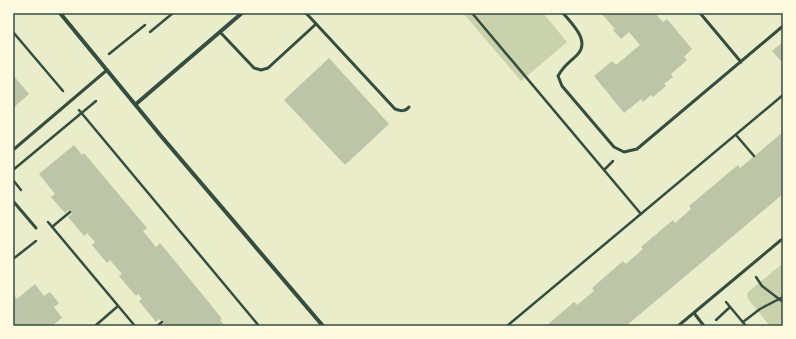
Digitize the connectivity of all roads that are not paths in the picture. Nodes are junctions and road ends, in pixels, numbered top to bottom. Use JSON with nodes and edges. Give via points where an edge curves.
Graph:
{"nodes":[{"id":1,"x":60,"y":13,"type":"edge"},
{"id":2,"x":242,"y":13,"type":"edge"},
{"id":3,"x":306,"y":13,"type":"edge"},
{"id":4,"x":562,"y":13,"type":"edge"},
{"id":5,"x":700,"y":13,"type":"edge"},
{"id":6,"x":316,"y":24,"type":"junction"},
{"id":7,"x":783,"y":26,"type":"edge"},
{"id":8,"x":220,"y":32,"type":"junction"},
{"id":9,"x":741,"y":62,"type":"junction"},
{"id":10,"x":107,"y":70,"type":"junction"},
{"id":11,"x":136,"y":104,"type":"junction"},
{"id":12,"x":409,"y":107,"type":"dead end"},
{"id":13,"x":13,"y":150,"type":"edge"},
{"id":14,"x":13,"y":201,"type":"edge"},
{"id":15,"x":36,"y":228,"type":"dead end"},
{"id":16,"x":783,"y":240,"type":"edge"},
{"id":17,"x":694,"y":313,"type":"junction"},
{"id":18,"x":323,"y":326,"type":"edge"},
{"id":19,"x":678,"y":326,"type":"edge"},
{"id":20,"x":704,"y":326,"type":"edge"}],
"edges":[{"from":1,"to":10,"type":"street"},
{"from":2,"to":8,"type":"street"},
{"from":3,"to":6,"type":"lane"},
{"from":4,"to":9,"type":"lane","via":[[580,34],[582,45],[578,54],[564,66],[558,76],[562,86],[614,147],[624,152],[637,149]]},
{"from":5,"to":9,"type":"lane"},
{"from":6,"to":8,"type":"lane","via":[[268,68],[261,70],[254,68]]},
{"from":6,"to":12,"type":"lane","via":[[395,109],[401,111]]},
{"from":7,"to":9,"type":"lane"},
{"from":8,"to":11,"type":"street"},
{"from":10,"to":11,"type":"street"},
{"from":10,"to":13,"type":"lane"},
{"from":11,"to":18,"type":"street"},
{"from":14,"to":15,"type":"lane"},
{"from":16,"to":17,"type":"lane"},
{"from":17,"to":19,"type":"lane"},
{"from":17,"to":20,"type":"lane"}]}
